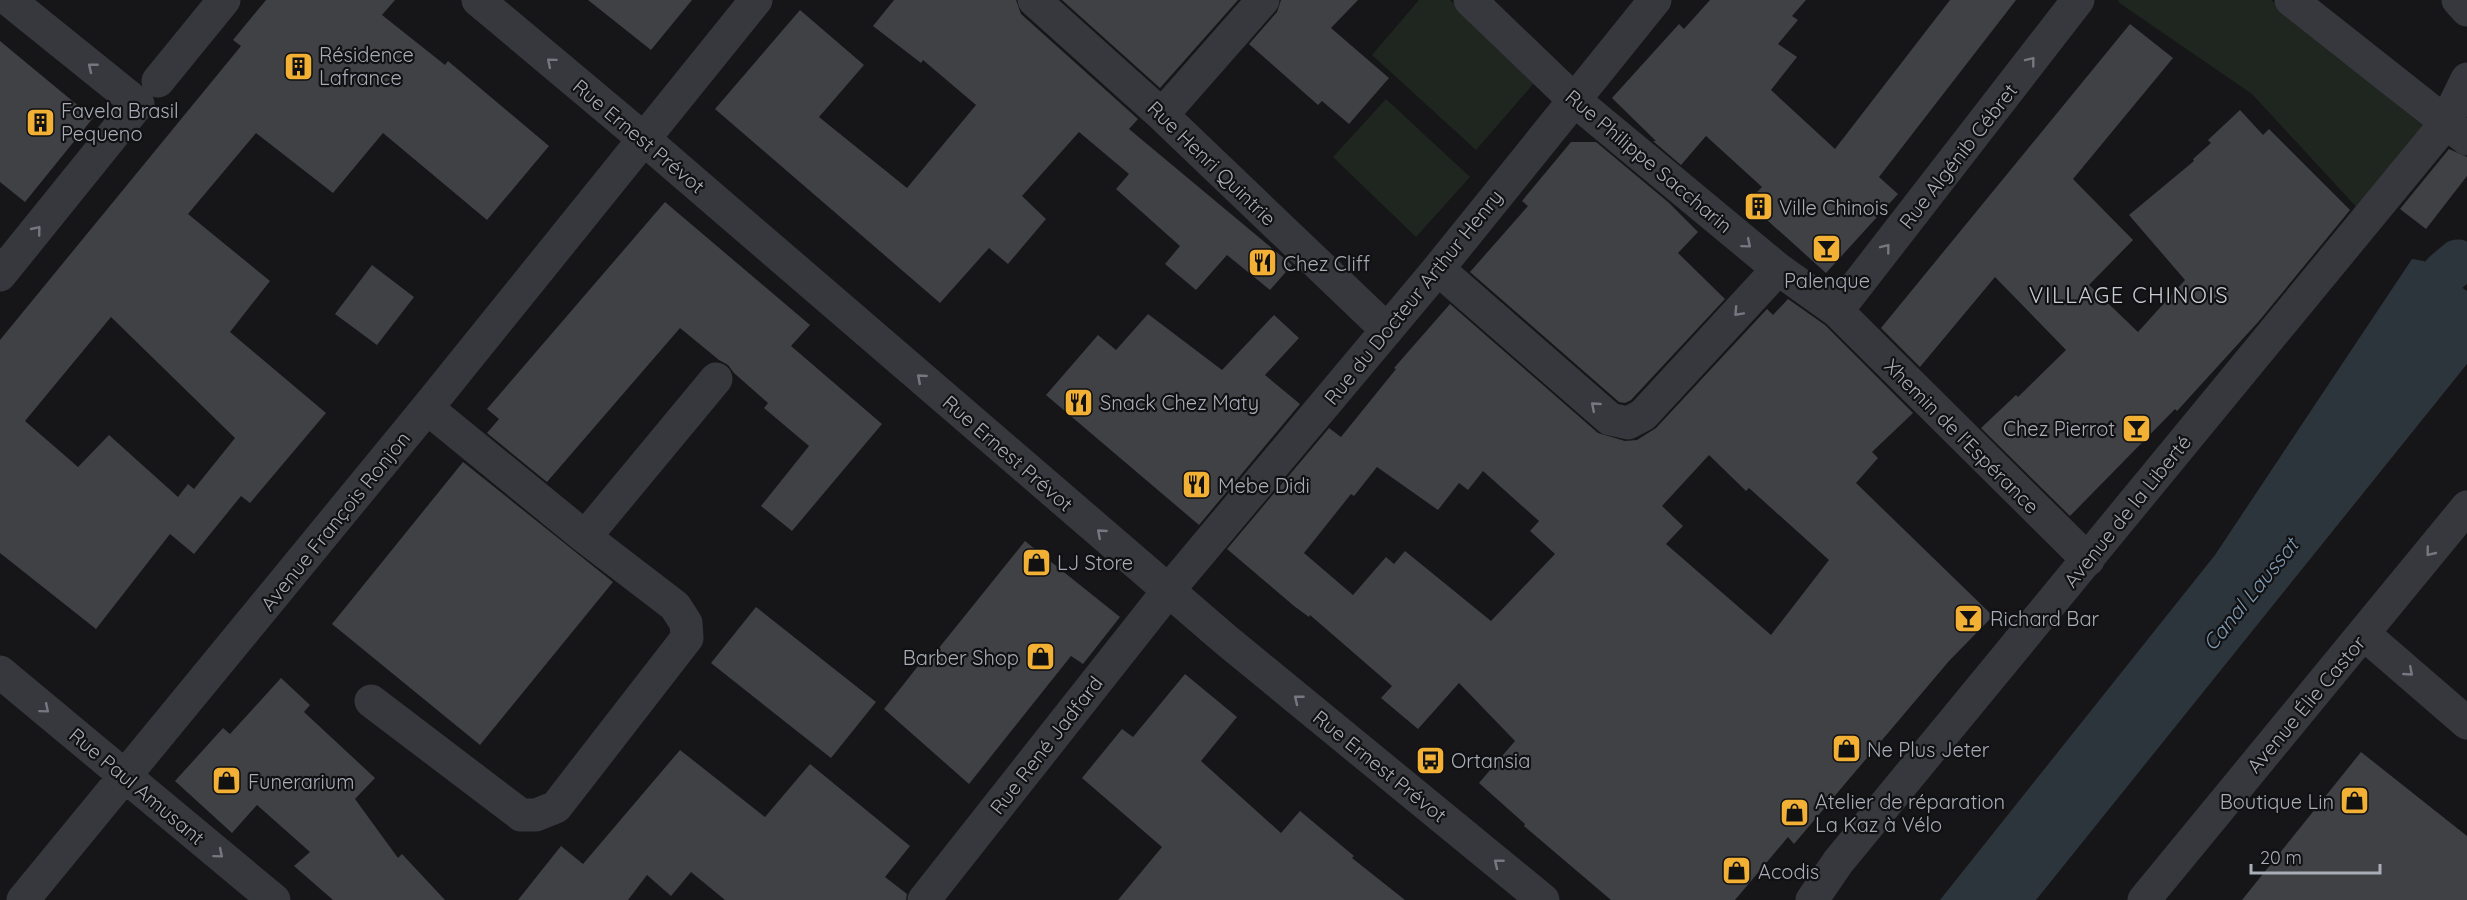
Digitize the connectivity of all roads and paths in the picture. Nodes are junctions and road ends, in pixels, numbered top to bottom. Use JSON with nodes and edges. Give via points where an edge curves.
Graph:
{"nodes":[{"id":1,"x":9,"y":0,"type":"edge"},
{"id":2,"x":224,"y":0,"type":"edge"},
{"id":3,"x":478,"y":0,"type":"edge"},
{"id":4,"x":756,"y":0,"type":"edge"},
{"id":5,"x":1034,"y":0,"type":"edge"},
{"id":6,"x":1263,"y":0,"type":"edge"},
{"id":7,"x":1470,"y":0,"type":"edge"},
{"id":8,"x":1655,"y":0,"type":"edge"},
{"id":9,"x":2078,"y":0,"type":"edge"},
{"id":10,"x":2291,"y":0,"type":"edge"},
{"id":11,"x":2458,"y":0,"type":"edge"},
{"id":12,"x":2467,"y":10,"type":"edge"},
{"id":13,"x":2467,"y":79,"type":"edge"},
{"id":14,"x":148,"y":92,"type":"junction"},
{"id":15,"x":1573,"y":99,"type":"junction"},
{"id":16,"x":1162,"y":115,"type":"junction"},
{"id":17,"x":2456,"y":131,"type":"edge"},
{"id":18,"x":645,"y":140,"type":"junction"},
{"id":19,"x":1438,"y":269,"type":"junction"},
{"id":20,"x":1778,"y":269,"type":"junction"},
{"id":21,"x":0,"y":275,"type":"edge"},
{"id":22,"x":1837,"y":311,"type":"junction"},
{"id":23,"x":1387,"y":330,"type":"junction"},
{"id":24,"x":716,"y":379,"type":"dead end"},
{"id":25,"x":427,"y":408,"type":"junction"},
{"id":26,"x":2467,"y":507,"type":"edge"},
{"id":27,"x":585,"y":537,"type":"junction"},
{"id":28,"x":2088,"y":560,"type":"junction"},
{"id":29,"x":1168,"y":591,"type":"junction"},
{"id":30,"x":2364,"y":634,"type":"junction"},
{"id":31,"x":0,"y":672,"type":"edge"},
{"id":32,"x":371,"y":701,"type":"dead end"},
{"id":33,"x":2467,"y":723,"type":"edge"},
{"id":34,"x":125,"y":777,"type":"junction"},
{"id":35,"x":23,"y":900,"type":"edge"},
{"id":36,"x":274,"y":900,"type":"edge"},
{"id":37,"x":924,"y":900,"type":"edge"},
{"id":38,"x":1543,"y":900,"type":"edge"},
{"id":39,"x":1812,"y":900,"type":"edge"},
{"id":40,"x":2144,"y":900,"type":"edge"}],
"edges":[{"from":14,"to":1,"type":"street","one_way":true},
{"from":2,"to":14,"type":"street"},
{"from":18,"to":3,"type":"street","name":"Rue Ernest Prévot","one_way":true},
{"from":4,"to":18,"type":"street","name":"Avenue François Ronjon"},
{"from":5,"to":16,"type":"street","name":"Rue Henri Quintrie"},
{"from":6,"to":16,"type":"street"},
{"from":7,"to":15,"type":"street","name":"Rue Philippe Saccharin"},
{"from":8,"to":15,"type":"street","name":"Rue du Docteur Arthur Henry"},
{"from":22,"to":9,"type":"street","name":"Rue Algénib Cébret","one_way":true},
{"from":10,"to":17,"type":"street"},
{"from":11,"to":12,"type":"street"},
{"from":13,"to":17,"type":"street","name":"Avenue de la Liberté"},
{"from":21,"to":14,"type":"street","one_way":true},
{"from":15,"to":19,"type":"street","name":"Rue du Docteur Arthur Henry"},
{"from":15,"to":20,"type":"street","name":"Rue Philippe Saccharin","one_way":true},
{"from":16,"to":23,"type":"street","name":"Rue Henri Quintrie"},
{"from":17,"to":28,"type":"street","name":"Avenue de la Liberté"},
{"from":18,"to":25,"type":"street","name":"Avenue François Ronjon"},
{"from":29,"to":18,"type":"street","name":"Rue Ernest Prévot","one_way":true},
{"from":20,"to":19,"type":"street","one_way":true,"via":[[1643,415],[1628,423],[1610,419]]},
{"from":19,"to":23,"type":"street","name":"Rue du Docteur Arthur Henry"},
{"from":20,"to":22,"type":"street","name":"Rue Philippe Saccharin"},
{"from":22,"to":28,"type":"street","name":"Xhemin de l'Espérance"},
{"from":23,"to":29,"type":"street","name":"Rue du Docteur Arthur Henry"},
{"from":24,"to":27,"type":"street"},
{"from":25,"to":27,"type":"street"},
{"from":25,"to":34,"type":"street","name":"Avenue François Ronjon"},
{"from":26,"to":30,"type":"street","name":"Avenue Élie Castor","one_way":true},
{"from":27,"to":32,"type":"street","via":[[675,606],[686,623],[687,638],[556,807],[536,815],[521,815]]},
{"from":28,"to":39,"type":"street","name":"Avenue de la Liberté","via":[[1838,861]]},
{"from":29,"to":37,"type":"street","name":"Rue René Jadfard"},
{"from":38,"to":29,"type":"street","name":"Rue Ernest Prévot","one_way":true},
{"from":30,"to":33,"type":"street","one_way":true},
{"from":30,"to":40,"type":"street","name":"Avenue Élie Castor"},
{"from":31,"to":34,"type":"street","name":"Rue Paul Amusant","one_way":true},
{"from":34,"to":35,"type":"street","name":"Avenue François Ronjon"},
{"from":34,"to":36,"type":"street","name":"Rue Paul Amusant","one_way":true}]}
